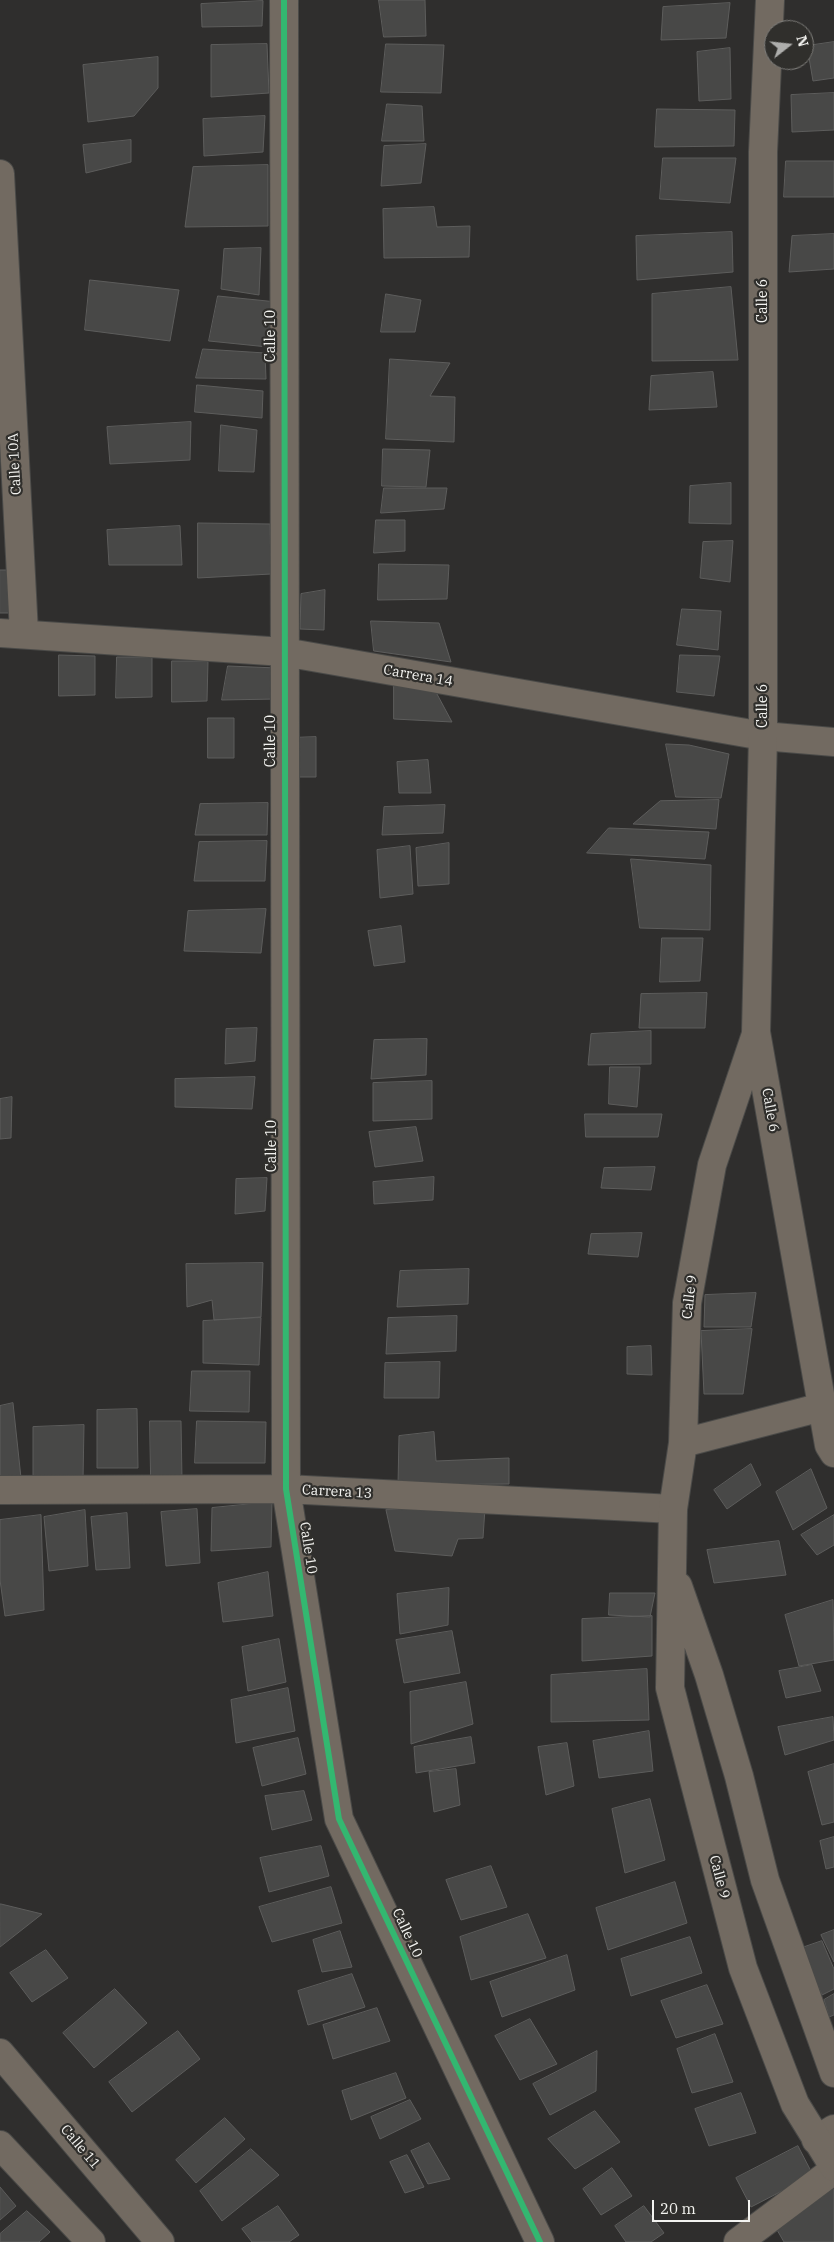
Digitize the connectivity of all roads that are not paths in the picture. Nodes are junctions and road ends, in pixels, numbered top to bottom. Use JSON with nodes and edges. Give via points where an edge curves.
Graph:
{"nodes":[{"id":1,"x":284,"y":0,"type":"edge"},
{"id":2,"x":771,"y":0,"type":"edge"},
{"id":3,"x":0,"y":174,"type":"edge"},
{"id":4,"x":12,"y":633,"type":"edge"},
{"id":5,"x":284,"y":652,"type":"junction"},
{"id":6,"x":763,"y":736,"type":"junction"},
{"id":7,"x":834,"y":742,"type":"edge"},
{"id":8,"x":756,"y":1032,"type":"junction"},
{"id":9,"x":828,"y":1412,"type":"edge"},
{"id":10,"x":682,"y":1443,"type":"junction"},
{"id":11,"x":834,"y":1452,"type":"edge"},
{"id":12,"x":286,"y":1489,"type":"junction"},
{"id":13,"x":0,"y":1490,"type":"edge"},
{"id":14,"x":673,"y":1509,"type":"junction"},
{"id":15,"x":673,"y":1570,"type":"junction"},
{"id":16,"x":0,"y":2052,"type":"edge"},
{"id":17,"x":834,"y":2073,"type":"edge"},
{"id":18,"x":825,"y":2134,"type":"edge"},
{"id":19,"x":0,"y":2145,"type":"edge"},
{"id":20,"x":834,"y":2168,"type":"edge"},
{"id":21,"x":91,"y":2242,"type":"edge"},
{"id":22,"x":160,"y":2242,"type":"edge"},
{"id":23,"x":540,"y":2242,"type":"edge"},
{"id":24,"x":738,"y":2242,"type":"edge"}],
"edges":[{"from":1,"to":5,"type":"street","name":"Calle 10"},
{"from":2,"to":6,"type":"street","name":"Calle 6","via":[[763,152]]},
{"from":3,"to":4,"type":"street","name":"Calle 10A"},
{"from":4,"to":5,"type":"street","name":"Carrera 14"},
{"from":5,"to":6,"type":"street","name":"Carrera 14"},
{"from":5,"to":12,"type":"street","name":"Calle 10"},
{"from":6,"to":7,"type":"street","name":"Carrera 14"},
{"from":6,"to":8,"type":"street","name":"Calle 6"},
{"from":8,"to":9,"type":"street","name":"Calle 6"},
{"from":8,"to":10,"type":"street","name":"Calle 9","via":[[712,1165],[687,1303]]},
{"from":9,"to":10,"type":"street"},
{"from":9,"to":11,"type":"street","name":"Calle 6","via":[[829,1446]]},
{"from":10,"to":14,"type":"street","name":"Calle 9"},
{"from":12,"to":13,"type":"street","name":"Carrera 13"},
{"from":12,"to":14,"type":"street","name":"Carrera 13"},
{"from":12,"to":23,"type":"street","name":"Calle 10","via":[[339,1819]]},
{"from":14,"to":15,"type":"street","name":"Calle 9"},
{"from":15,"to":17,"type":"street","name":"Calle 9","via":[[712,1685],[766,1880]]},
{"from":15,"to":18,"type":"street","name":"Calle 9","via":[[670,1688],[743,1968],[794,2104]]},
{"from":16,"to":22,"type":"street","name":"Calle 11"},
{"from":18,"to":20,"type":"street","name":"Calle 9"},
{"from":19,"to":21,"type":"street"},
{"from":20,"to":24,"type":"street"}]}
